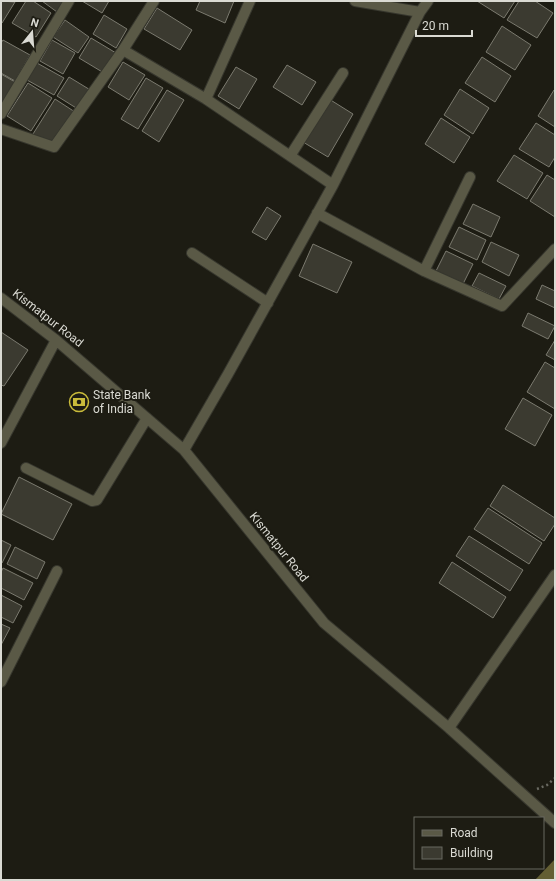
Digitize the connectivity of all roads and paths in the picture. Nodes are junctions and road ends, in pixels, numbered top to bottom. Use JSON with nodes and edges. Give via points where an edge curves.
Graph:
{"nodes":[{"id":1,"x":69,"y":1,"type":"edge"},
{"id":2,"x":154,"y":1,"type":"edge"},
{"id":3,"x":250,"y":1,"type":"edge"},
{"id":4,"x":355,"y":1,"type":"edge"},
{"id":5,"x":428,"y":1,"type":"edge"},
{"id":6,"x":420,"y":12,"type":"junction"},
{"id":7,"x":123,"y":50,"type":"junction"},
{"id":8,"x":343,"y":73,"type":"dead end"},
{"id":9,"x":206,"y":99,"type":"junction"},
{"id":10,"x":1,"y":114,"type":"edge"},
{"id":11,"x":1,"y":129,"type":"edge"},
{"id":12,"x":290,"y":156,"type":"junction"},
{"id":13,"x":470,"y":177,"type":"dead end"},
{"id":14,"x":332,"y":185,"type":"junction"},
{"id":15,"x":317,"y":213,"type":"junction"},
{"id":16,"x":555,"y":248,"type":"edge"},
{"id":17,"x":192,"y":253,"type":"dead end"},
{"id":18,"x":424,"y":272,"type":"junction"},
{"id":19,"x":1,"y":298,"type":"edge"},
{"id":20,"x":268,"y":303,"type":"junction"},
{"id":21,"x":56,"y":340,"type":"junction"},
{"id":22,"x":147,"y":418,"type":"junction"},
{"id":23,"x":1,"y":443,"type":"edge"},
{"id":24,"x":184,"y":450,"type":"junction"},
{"id":25,"x":26,"y":468,"type":"dead end"},
{"id":26,"x":57,"y":571,"type":"dead end"},
{"id":27,"x":555,"y":575,"type":"edge"},
{"id":28,"x":1,"y":682,"type":"edge"},
{"id":29,"x":449,"y":728,"type":"junction"},
{"id":30,"x":555,"y":823,"type":"edge"}],
"edges":[{"from":1,"to":10,"type":"street"},
{"from":2,"to":7,"type":"street"},
{"from":3,"to":9,"type":"street"},
{"from":4,"to":6,"type":"street"},
{"from":5,"to":6,"type":"street"},
{"from":6,"to":14,"type":"street"},
{"from":7,"to":9,"type":"street"},
{"from":7,"to":11,"type":"street","via":[[54,147]]},
{"from":8,"to":12,"type":"street"},
{"from":9,"to":12,"type":"street"},
{"from":12,"to":14,"type":"street"},
{"from":13,"to":18,"type":"street"},
{"from":14,"to":15,"type":"street"},
{"from":15,"to":18,"type":"street"},
{"from":15,"to":20,"type":"street"},
{"from":16,"to":18,"type":"street","via":[[502,306]]},
{"from":17,"to":20,"type":"street"},
{"from":19,"to":21,"type":"street","name":"Kismatpur Road"},
{"from":20,"to":24,"type":"street"},
{"from":21,"to":22,"type":"street","name":"Kismatpur Road"},
{"from":21,"to":23,"type":"street"},
{"from":22,"to":24,"type":"street","name":"Kismatpur Road"},
{"from":22,"to":25,"type":"street","via":[[97,500],[92,501]]},
{"from":24,"to":29,"type":"street","name":"Kismatpur Road","via":[[324,624]]},
{"from":26,"to":28,"type":"street"},
{"from":27,"to":29,"type":"street"},
{"from":29,"to":30,"type":"street","name":"Kismatpur Road"}]}
